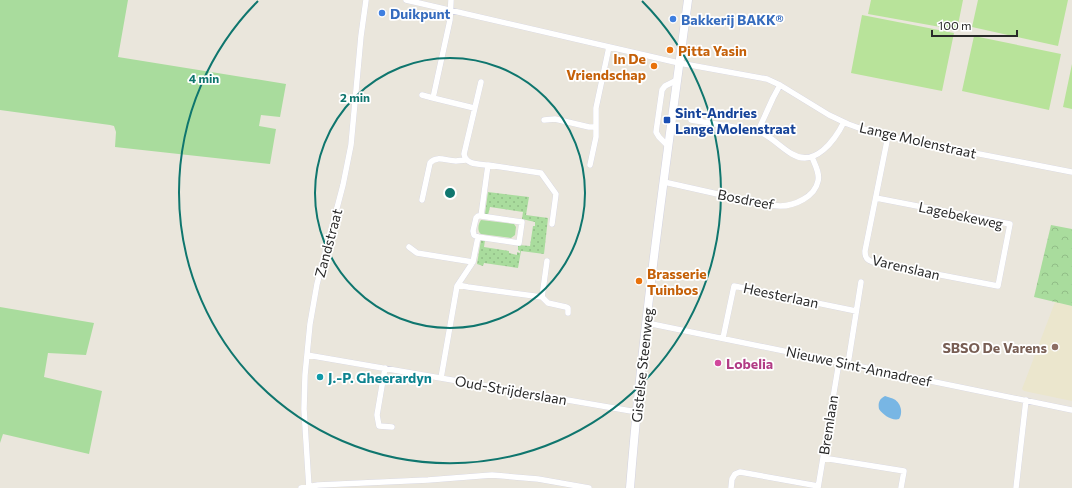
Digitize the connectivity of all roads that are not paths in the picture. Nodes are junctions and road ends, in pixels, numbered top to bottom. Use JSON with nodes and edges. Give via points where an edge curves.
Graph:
{"nodes":[{"id":1,"x":366,"y":0,"type":"edge"},
{"id":2,"x":406,"y":0,"type":"edge"},
{"id":3,"x":451,"y":0,"type":"edge"},
{"id":4,"x":688,"y":0,"type":"edge"},
{"id":5,"x":451,"y":10,"type":"junction"},
{"id":6,"x":609,"y":47,"type":"junction"},
{"id":7,"x":679,"y":63,"type":"junction"},
{"id":8,"x":677,"y":80,"type":"junction"},
{"id":9,"x":481,"y":82,"type":"dead end"},
{"id":10,"x":780,"y":85,"type":"junction"},
{"id":11,"x":422,"y":96,"type":"dead end"},
{"id":12,"x":433,"y":98,"type":"junction"},
{"id":13,"x":474,"y":108,"type":"junction"},
{"id":14,"x":544,"y":120,"type":"dead end"},
{"id":15,"x":691,"y":120,"type":"dead end"},
{"id":16,"x":844,"y":122,"type":"junction"},
{"id":17,"x":596,"y":128,"type":"junction"},
{"id":18,"x":758,"y":131,"type":"junction"},
{"id":19,"x":888,"y":136,"type":"junction"},
{"id":20,"x":668,"y":146,"type":"junction"},
{"id":21,"x":812,"y":157,"type":"junction"},
{"id":22,"x":466,"y":160,"type":"junction"},
{"id":23,"x":488,"y":165,"type":"junction"},
{"id":24,"x":590,"y":165,"type":"dead end"},
{"id":25,"x":1072,"y":172,"type":"edge"},
{"id":26,"x":664,"y":182,"type":"junction"},
{"id":27,"x":876,"y":198,"type":"junction"},
{"id":28,"x":422,"y":200,"type":"dead end"},
{"id":29,"x":481,"y":216,"type":"junction"},
{"id":30,"x":552,"y":224,"type":"dead end"},
{"id":31,"x":478,"y":237,"type":"junction"},
{"id":32,"x":409,"y":247,"type":"dead end"},
{"id":33,"x":547,"y":261,"type":"dead end"},
{"id":34,"x":473,"y":262,"type":"junction"},
{"id":35,"x":861,"y":282,"type":"dead end"},
{"id":36,"x":458,"y":285,"type":"junction"},
{"id":37,"x":998,"y":286,"type":"joint"},
{"id":38,"x":542,"y":298,"type":"junction"},
{"id":39,"x":856,"y":311,"type":"junction"},
{"id":40,"x":568,"y":313,"type":"dead end"},
{"id":41,"x":647,"y":323,"type":"junction"},
{"id":42,"x":723,"y":338,"type":"junction"},
{"id":43,"x":307,"y":355,"type":"junction"},
{"id":44,"x":839,"y":362,"type":"junction"},
{"id":45,"x":848,"y":364,"type":"junction"},
{"id":46,"x":385,"y":368,"type":"junction"},
{"id":47,"x":441,"y":378,"type":"junction"},
{"id":48,"x":1026,"y":400,"type":"junction"},
{"id":49,"x":1072,"y":410,"type":"edge"},
{"id":50,"x":637,"y":412,"type":"junction"},
{"id":51,"x":392,"y":427,"type":"dead end"},
{"id":52,"x":823,"y":458,"type":"junction"},
{"id":53,"x":309,"y":487,"type":"edge"},
{"id":54,"x":818,"y":487,"type":"edge"},
{"id":55,"x":301,"y":488,"type":"edge"},
{"id":56,"x":589,"y":488,"type":"edge"},
{"id":57,"x":630,"y":488,"type":"edge"},
{"id":58,"x":730,"y":488,"type":"edge"},
{"id":59,"x":901,"y":488,"type":"edge"},
{"id":60,"x":1016,"y":488,"type":"edge"}],
"edges":[{"from":1,"to":43,"type":"street","name":"Zandstraat","via":[[351,145],[317,284]]},
{"from":2,"to":5,"type":"street","name":"Lange Molenstraat"},
{"from":3,"to":5,"type":"street"},
{"from":4,"to":7,"type":"main road","name":"Gistelse Steenweg"},
{"from":5,"to":6,"type":"street","name":"Lange Molenstraat"},
{"from":5,"to":12,"type":"street"},
{"from":6,"to":7,"type":"street","name":"Lange Molenstraat"},
{"from":6,"to":17,"type":"street","via":[[596,108]]},
{"from":7,"to":8,"type":"main road","name":"Gistelse Steenweg"},
{"from":7,"to":10,"type":"street","name":"Lange Molenstraat","via":[[767,79]]},
{"from":8,"to":20,"type":"main road","name":"Gistelse Steenweg"},
{"from":8,"to":20,"type":"street","via":[[662,90],[656,132]]},
{"from":9,"to":13,"type":"street"},
{"from":10,"to":16,"type":"street","name":"Lange Molenstraat"},
{"from":10,"to":18,"type":"street"},
{"from":11,"to":12,"type":"street"},
{"from":12,"to":13,"type":"street"},
{"from":13,"to":22,"type":"street","via":[[464,154]]},
{"from":14,"to":17,"type":"street"},
{"from":15,"to":18,"type":"street"},
{"from":16,"to":19,"type":"street","name":"Lange Molenstraat"},
{"from":16,"to":21,"type":"street","via":[[833,140]]},
{"from":17,"to":24,"type":"street"},
{"from":18,"to":21,"type":"street","via":[[794,155]]},
{"from":19,"to":25,"type":"street","name":"Lange Molenstraat"},
{"from":19,"to":27,"type":"street","name":"Varenslaan"},
{"from":20,"to":26,"type":"main road","name":"Gistelse Steenweg"},
{"from":21,"to":26,"type":"street","name":"Bosdreef","via":[[818,172],[816,186],[805,198],[785,206]]},
{"from":22,"to":23,"type":"street","via":[[470,163]]},
{"from":22,"to":28,"type":"street","via":[[432,160]]},
{"from":23,"to":29,"type":"street"},
{"from":23,"to":30,"type":"street","via":[[541,173],[556,194]]},
{"from":26,"to":41,"type":"main road","name":"Gistelse Steenweg"},
{"from":27,"to":37,"type":"street","name":"Varenslaan","via":[[866,251],[867,259]]},
{"from":27,"to":37,"type":"street","name":"Lagebekeweg","via":[[1010,224]]},
{"from":29,"to":31,"type":"street","via":[[476,218],[473,226],[473,233]]},
{"from":29,"to":31,"type":"street","via":[[522,222],[519,243]]},
{"from":31,"to":34,"type":"street"},
{"from":32,"to":34,"type":"street","via":[[417,253]]},
{"from":33,"to":38,"type":"street"},
{"from":34,"to":36,"type":"street"},
{"from":35,"to":39,"type":"street"},
{"from":36,"to":38,"type":"street"},
{"from":36,"to":47,"type":"street"},
{"from":38,"to":40,"type":"street","via":[[548,303],[566,306]]},
{"from":39,"to":42,"type":"street","name":"Heesterlaan","via":[[734,286]]},
{"from":39,"to":45,"type":"street"},
{"from":41,"to":42,"type":"street","name":"Nieuwe Sint-Annadreef"},
{"from":41,"to":50,"type":"main road","name":"Gistelse Steenweg"},
{"from":42,"to":44,"type":"street","name":"Nieuwe Sint-Annadreef"},
{"from":43,"to":46,"type":"street","name":"Oud-Strijderslaan"},
{"from":43,"to":53,"type":"street","name":"Zandstraat","via":[[304,409]]},
{"from":44,"to":45,"type":"street","name":"Nieuwe Sint-Annadreef"},
{"from":44,"to":52,"type":"street","name":"Bremlaan"},
{"from":45,"to":48,"type":"street","name":"Nieuwe Sint-Annadreef"},
{"from":46,"to":47,"type":"street","name":"Oud-Strijderslaan"},
{"from":46,"to":51,"type":"street","via":[[377,415],[379,426]]},
{"from":47,"to":50,"type":"street","name":"Oud-Strijderslaan"},
{"from":48,"to":49,"type":"street","name":"Nieuwe Sint-Annadreef"},
{"from":48,"to":60,"type":"street"},
{"from":50,"to":57,"type":"main road","name":"Gistelse Steenweg"},
{"from":52,"to":54,"type":"street","name":"Bremlaan"},
{"from":52,"to":59,"type":"street","via":[[904,471]]},
{"from":53,"to":55,"type":"street"},
{"from":53,"to":56,"type":"street","via":[[492,475],[538,479]]},
{"from":54,"to":58,"type":"street","via":[[740,472],[735,474]]}]}
